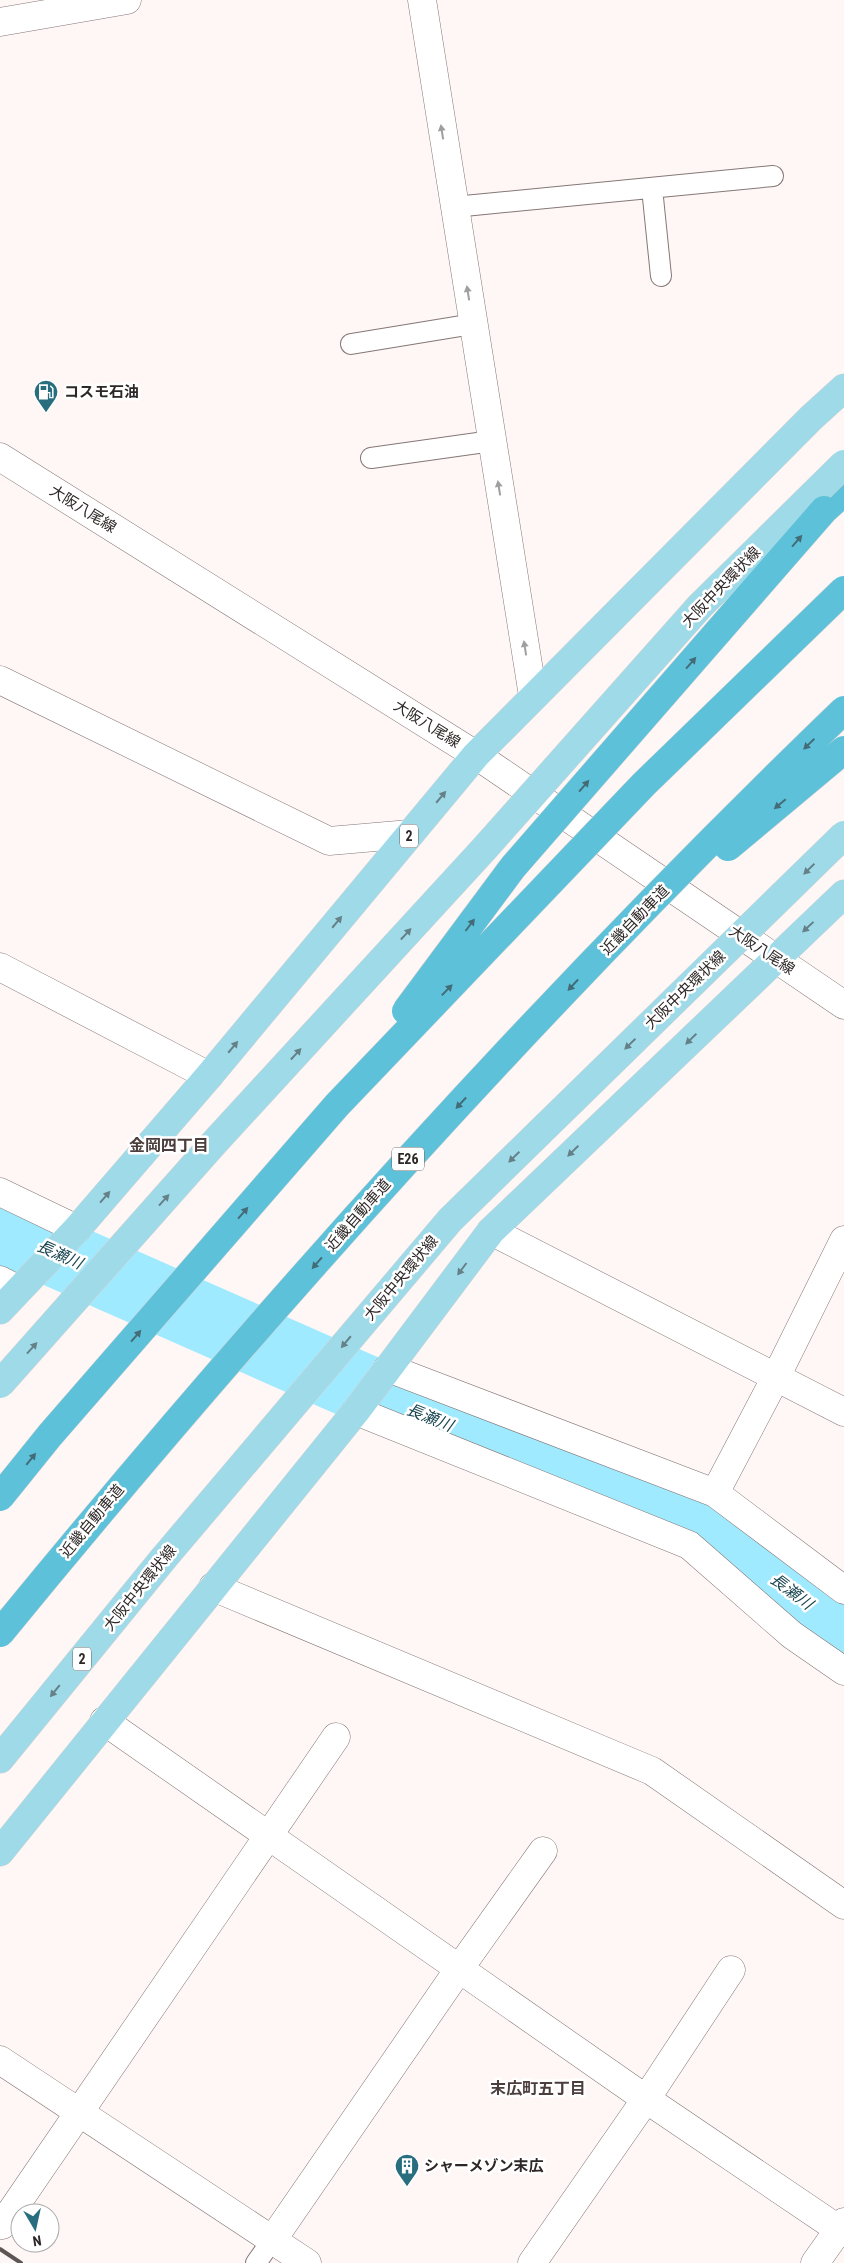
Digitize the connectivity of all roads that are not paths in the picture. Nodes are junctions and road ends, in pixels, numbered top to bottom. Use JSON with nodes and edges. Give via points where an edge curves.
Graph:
{"nodes":[{"id":1,"x":127,"y":0,"type":"edge"},
{"id":2,"x":422,"y":7,"type":"edge"},
{"id":3,"x":0,"y":22,"type":"edge"},
{"id":4,"x":773,"y":176,"type":"dead end"},
{"id":5,"x":652,"y":188,"type":"junction"},
{"id":6,"x":454,"y":207,"type":"junction"},
{"id":7,"x":661,"y":276,"type":"dead end"},
{"id":8,"x":473,"y":324,"type":"junction"},
{"id":9,"x":351,"y":344,"type":"dead end"},
{"id":10,"x":844,"y":388,"type":"edge"},
{"id":11,"x":492,"y":441,"type":"junction"},
{"id":12,"x":0,"y":457,"type":"edge"},
{"id":13,"x":371,"y":458,"type":"dead end"},
{"id":14,"x":844,"y":464,"type":"edge"},
{"id":15,"x":844,"y":492,"type":"edge"},
{"id":16,"x":844,"y":590,"type":"edge"},
{"id":17,"x":0,"y":680,"type":"edge"},
{"id":18,"x":534,"y":696,"type":"junction"},
{"id":19,"x":844,"y":710,"type":"edge"},
{"id":20,"x":844,"y":750,"type":"edge"},
{"id":21,"x":476,"y":755,"type":"junction"},
{"id":22,"x":410,"y":834,"type":"junction"},
{"id":23,"x":844,"y":835,"type":"edge"},
{"id":24,"x":844,"y":894,"type":"edge"},
{"id":25,"x":601,"y":954,"type":"junction"},
{"id":26,"x":774,"y":958,"type":"junction"},
{"id":27,"x":0,"y":967,"type":"edge"},
{"id":28,"x":844,"y":1005,"type":"edge"},
{"id":29,"x":208,"y":1076,"type":"junction"},
{"id":30,"x":337,"y":1105,"type":"junction"},
{"id":31,"x":0,"y":1192,"type":"edge"},
{"id":32,"x":77,"y":1229,"type":"junction"},
{"id":33,"x":491,"y":1231,"type":"junction"},
{"id":34,"x":844,"y":1240,"type":"edge"},
{"id":35,"x":9,"y":1285,"type":"edge"},
{"id":36,"x":0,"y":1310,"type":"edge"},
{"id":37,"x":388,"y":1368,"type":"junction"},
{"id":38,"x":776,"y":1377,"type":"junction"},
{"id":39,"x":0,"y":1384,"type":"edge"},
{"id":40,"x":356,"y":1411,"type":"junction"},
{"id":41,"x":844,"y":1412,"type":"edge"},
{"id":42,"x":715,"y":1493,"type":"junction"},
{"id":43,"x":0,"y":1497,"type":"edge"},
{"id":44,"x":213,"y":1587,"type":"junction"},
{"id":45,"x":844,"y":1590,"type":"edge"},
{"id":46,"x":0,"y":1633,"type":"edge"},
{"id":47,"x":844,"y":1671,"type":"edge"},
{"id":48,"x":104,"y":1721,"type":"junction"},
{"id":49,"x":336,"y":1736,"type":"dead end"},
{"id":50,"x":0,"y":1759,"type":"edge"},
{"id":51,"x":269,"y":1835,"type":"junction"},
{"id":52,"x":0,"y":1852,"type":"edge"},
{"id":53,"x":543,"y":1852,"type":"dead end"},
{"id":54,"x":844,"y":1905,"type":"edge"},
{"id":55,"x":459,"y":1969,"type":"junction"},
{"id":56,"x":731,"y":1970,"type":"dead end"},
{"id":57,"x":0,"y":2060,"type":"edge"},
{"id":58,"x":646,"y":2099,"type":"junction"},
{"id":59,"x":79,"y":2110,"type":"junction"},
{"id":60,"x":2,"y":2225,"type":"dead end"},
{"id":61,"x":842,"y":2228,"type":"edge"},
{"id":62,"x":273,"y":2239,"type":"junction"},
{"id":63,"x":256,"y":2263,"type":"edge"},
{"id":64,"x":307,"y":2263,"type":"edge"},
{"id":65,"x":532,"y":2263,"type":"edge"},
{"id":66,"x":815,"y":2263,"type":"edge"}],
"edges":[{"from":1,"to":3,"type":"street"},
{"from":6,"to":2,"type":"street","one_way":true},
{"from":4,"to":5,"type":"lane"},
{"from":5,"to":6,"type":"lane"},
{"from":5,"to":7,"type":"lane"},
{"from":8,"to":6,"type":"street","one_way":true},
{"from":8,"to":9,"type":"lane"},
{"from":8,"to":11,"type":"street"},
{"from":10,"to":18,"type":"main road","number":"2"},
{"from":11,"to":13,"type":"lane"},
{"from":18,"to":11,"type":"street","one_way":true},
{"from":12,"to":21,"type":"street","name":"大阪八尾線"},
{"from":39,"to":14,"type":"main road","name":"大阪中央環状線","one_way":true,"bridge":true,"via":[[700,606]]},
{"from":30,"to":15,"type":"highway","one_way":true,"bridge":true,"via":[[513,867],[824,510]]},
{"from":30,"to":16,"type":"highway","one_way":true,"bridge":true,"via":[[644,784]]},
{"from":17,"to":22,"type":"street","via":[[329,841]]},
{"from":18,"to":21,"type":"main road","number":"2"},
{"from":19,"to":25,"type":"highway","name":"近畿自動車道","number":"E26","one_way":true,"bridge":true},
{"from":20,"to":25,"type":"highway","one_way":true,"bridge":true},
{"from":22,"to":21,"type":"main road","number":"2","one_way":true},
{"from":21,"to":26,"type":"street","name":"大阪八尾線"},
{"from":29,"to":22,"type":"main road","number":"2","one_way":true},
{"from":23,"to":50,"type":"main road","name":"大阪中央環状線","number":"2","one_way":true,"bridge":true,"via":[[450,1220],[163,1558]]},
{"from":24,"to":26,"type":"main road","one_way":true},
{"from":25,"to":46,"type":"highway","name":"近畿自動車道","number":"E26","one_way":true,"bridge":true,"via":[[392,1177],[117,1491]]},
{"from":26,"to":28,"type":"street","name":"大阪八尾線"},
{"from":26,"to":33,"type":"main road","one_way":true},
{"from":27,"to":29,"type":"street"},
{"from":32,"to":29,"type":"main road","number":"2","one_way":true},
{"from":43,"to":30,"type":"highway","one_way":true,"bridge":true,"via":[[50,1435]]},
{"from":31,"to":32,"type":"street"},
{"from":32,"to":35,"type":"main road","number":"2"},
{"from":33,"to":37,"type":"main road","one_way":true},
{"from":33,"to":38,"type":"street"},
{"from":34,"to":38,"type":"street"},
{"from":35,"to":36,"type":"main road","number":"2"},
{"from":37,"to":40,"type":"main road"},
{"from":37,"to":42,"type":"street"},
{"from":38,"to":41,"type":"street"},
{"from":38,"to":42,"type":"street"},
{"from":40,"to":44,"type":"main road"},
{"from":40,"to":47,"type":"street","via":[[689,1545],[792,1635]]},
{"from":42,"to":45,"type":"street"},
{"from":44,"to":48,"type":"main road"},
{"from":44,"to":54,"type":"street","via":[[652,1772]]},
{"from":48,"to":51,"type":"street"},
{"from":48,"to":52,"type":"main road"},
{"from":49,"to":51,"type":"street"},
{"from":51,"to":55,"type":"street"},
{"from":51,"to":59,"type":"street"},
{"from":53,"to":55,"type":"street"},
{"from":55,"to":58,"type":"street"},
{"from":55,"to":62,"type":"street"},
{"from":56,"to":58,"type":"street"},
{"from":57,"to":59,"type":"street"},
{"from":58,"to":61,"type":"street"},
{"from":58,"to":65,"type":"street"},
{"from":59,"to":60,"type":"street"},
{"from":59,"to":62,"type":"street"},
{"from":61,"to":66,"type":"street"},
{"from":62,"to":63,"type":"lane"},
{"from":62,"to":64,"type":"street"}]}
